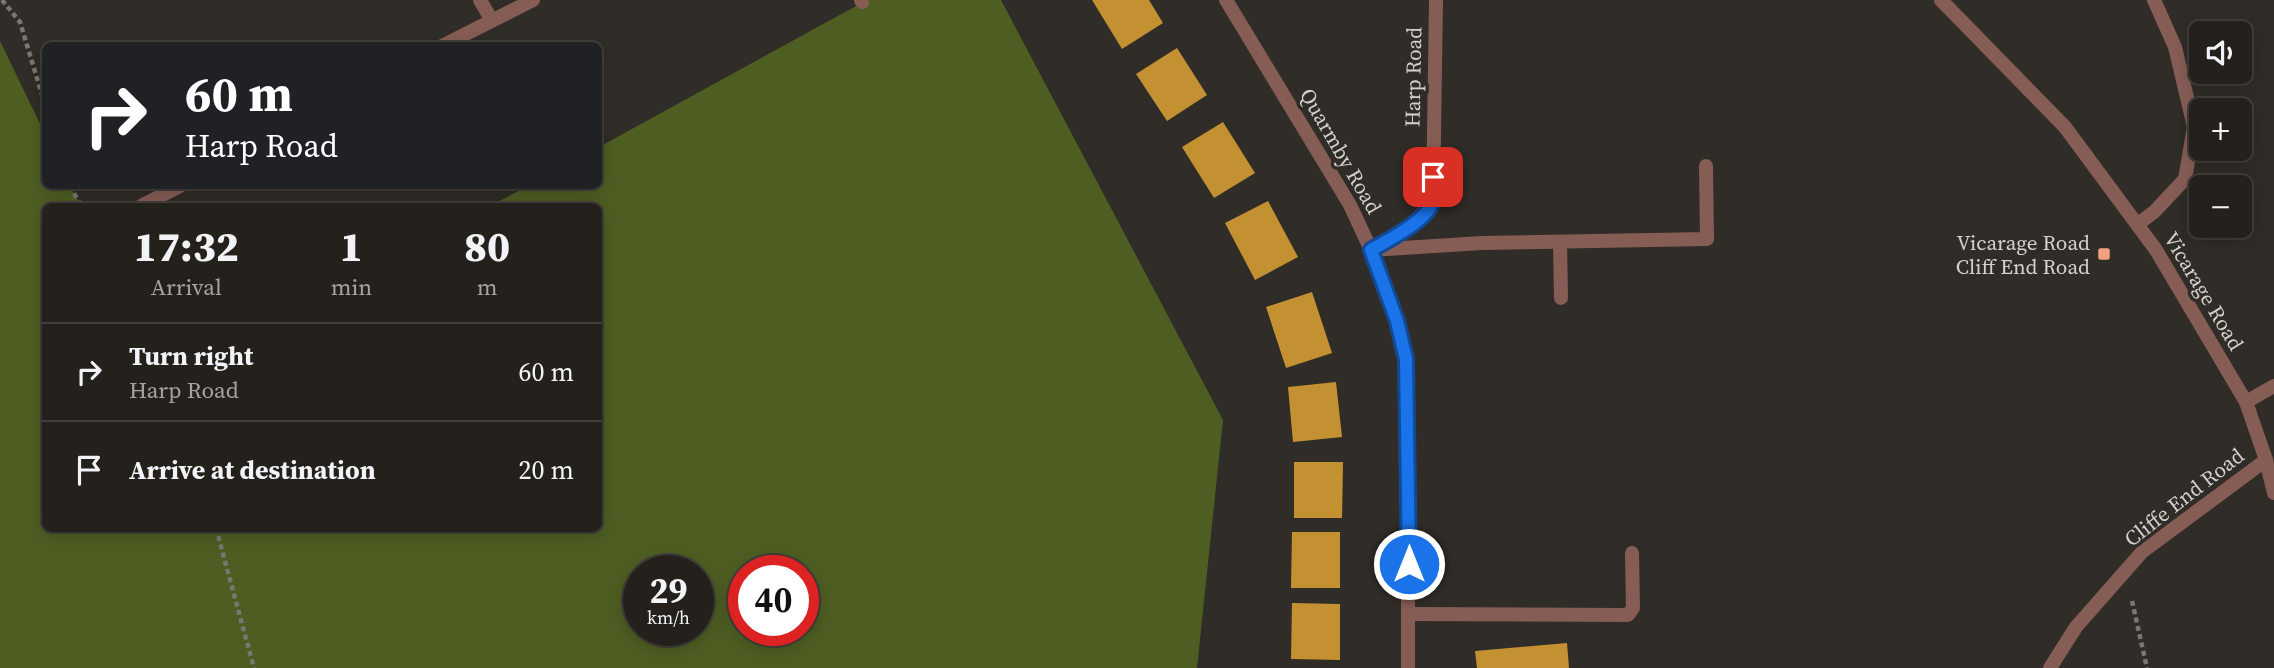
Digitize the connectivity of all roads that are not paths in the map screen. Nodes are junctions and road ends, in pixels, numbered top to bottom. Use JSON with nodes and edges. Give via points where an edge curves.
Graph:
{"nodes":[{"id":1,"x":480,"y":0,"type":"edge"},
{"id":2,"x":533,"y":0,"type":"edge"},
{"id":3,"x":1226,"y":0,"type":"edge"},
{"id":4,"x":1436,"y":0,"type":"edge"},
{"id":5,"x":1941,"y":0,"type":"edge"},
{"id":6,"x":2154,"y":0,"type":"edge"},
{"id":7,"x":491,"y":19,"type":"junction"},
{"id":8,"x":449,"y":42,"type":"edge"},
{"id":9,"x":1706,"y":166,"type":"dead end"},
{"id":10,"x":174,"y":189,"type":"edge"},
{"id":11,"x":147,"y":203,"type":"edge"},
{"id":12,"x":2138,"y":224,"type":"junction"},
{"id":13,"x":1560,"y":242,"type":"junction"},
{"id":14,"x":1371,"y":250,"type":"junction"},
{"id":15,"x":1561,"y":298,"type":"dead end"},
{"id":16,"x":2274,"y":386,"type":"edge"},
{"id":17,"x":2246,"y":402,"type":"junction"},
{"id":18,"x":2266,"y":460,"type":"junction"},
{"id":19,"x":2274,"y":493,"type":"edge"},
{"id":20,"x":1632,"y":553,"type":"dead end"},
{"id":21,"x":1409,"y":614,"type":"junction"},
{"id":22,"x":1408,"y":668,"type":"edge"},
{"id":23,"x":2050,"y":668,"type":"edge"}],
"edges":[{"from":1,"to":7,"type":"street"},
{"from":2,"to":7,"type":"street"},
{"from":3,"to":14,"type":"street","name":"Quarmby Road","via":[[1331,172]]},
{"from":4,"to":14,"type":"street","name":"Harp Road","via":[[1433,202],[1408,228]]},
{"from":5,"to":12,"type":"street","name":"Vicarage Road","via":[[2064,127]]},
{"from":6,"to":12,"type":"street","via":[[2175,47],[2194,127],[2185,179]]},
{"from":7,"to":8,"type":"street"},
{"from":9,"to":13,"type":"street","via":[[1707,239]]},
{"from":10,"to":11,"type":"street"},
{"from":12,"to":17,"type":"street","name":"Vicarage Road"},
{"from":13,"to":14,"type":"street"},
{"from":13,"to":15,"type":"street"},
{"from":14,"to":21,"type":"street","name":"Quarmby Road","via":[[1406,359]]},
{"from":16,"to":17,"type":"street"},
{"from":17,"to":18,"type":"street","name":"Vicarage Road"},
{"from":18,"to":19,"type":"street","name":"Vicarage Road"},
{"from":18,"to":23,"type":"street","name":"Cliffe End Road","via":[[2142,552],[2076,627]]},
{"from":20,"to":21,"type":"street","via":[[1633,608],[1628,615]]},
{"from":21,"to":22,"type":"street","name":"Quarmby Road"}]}
